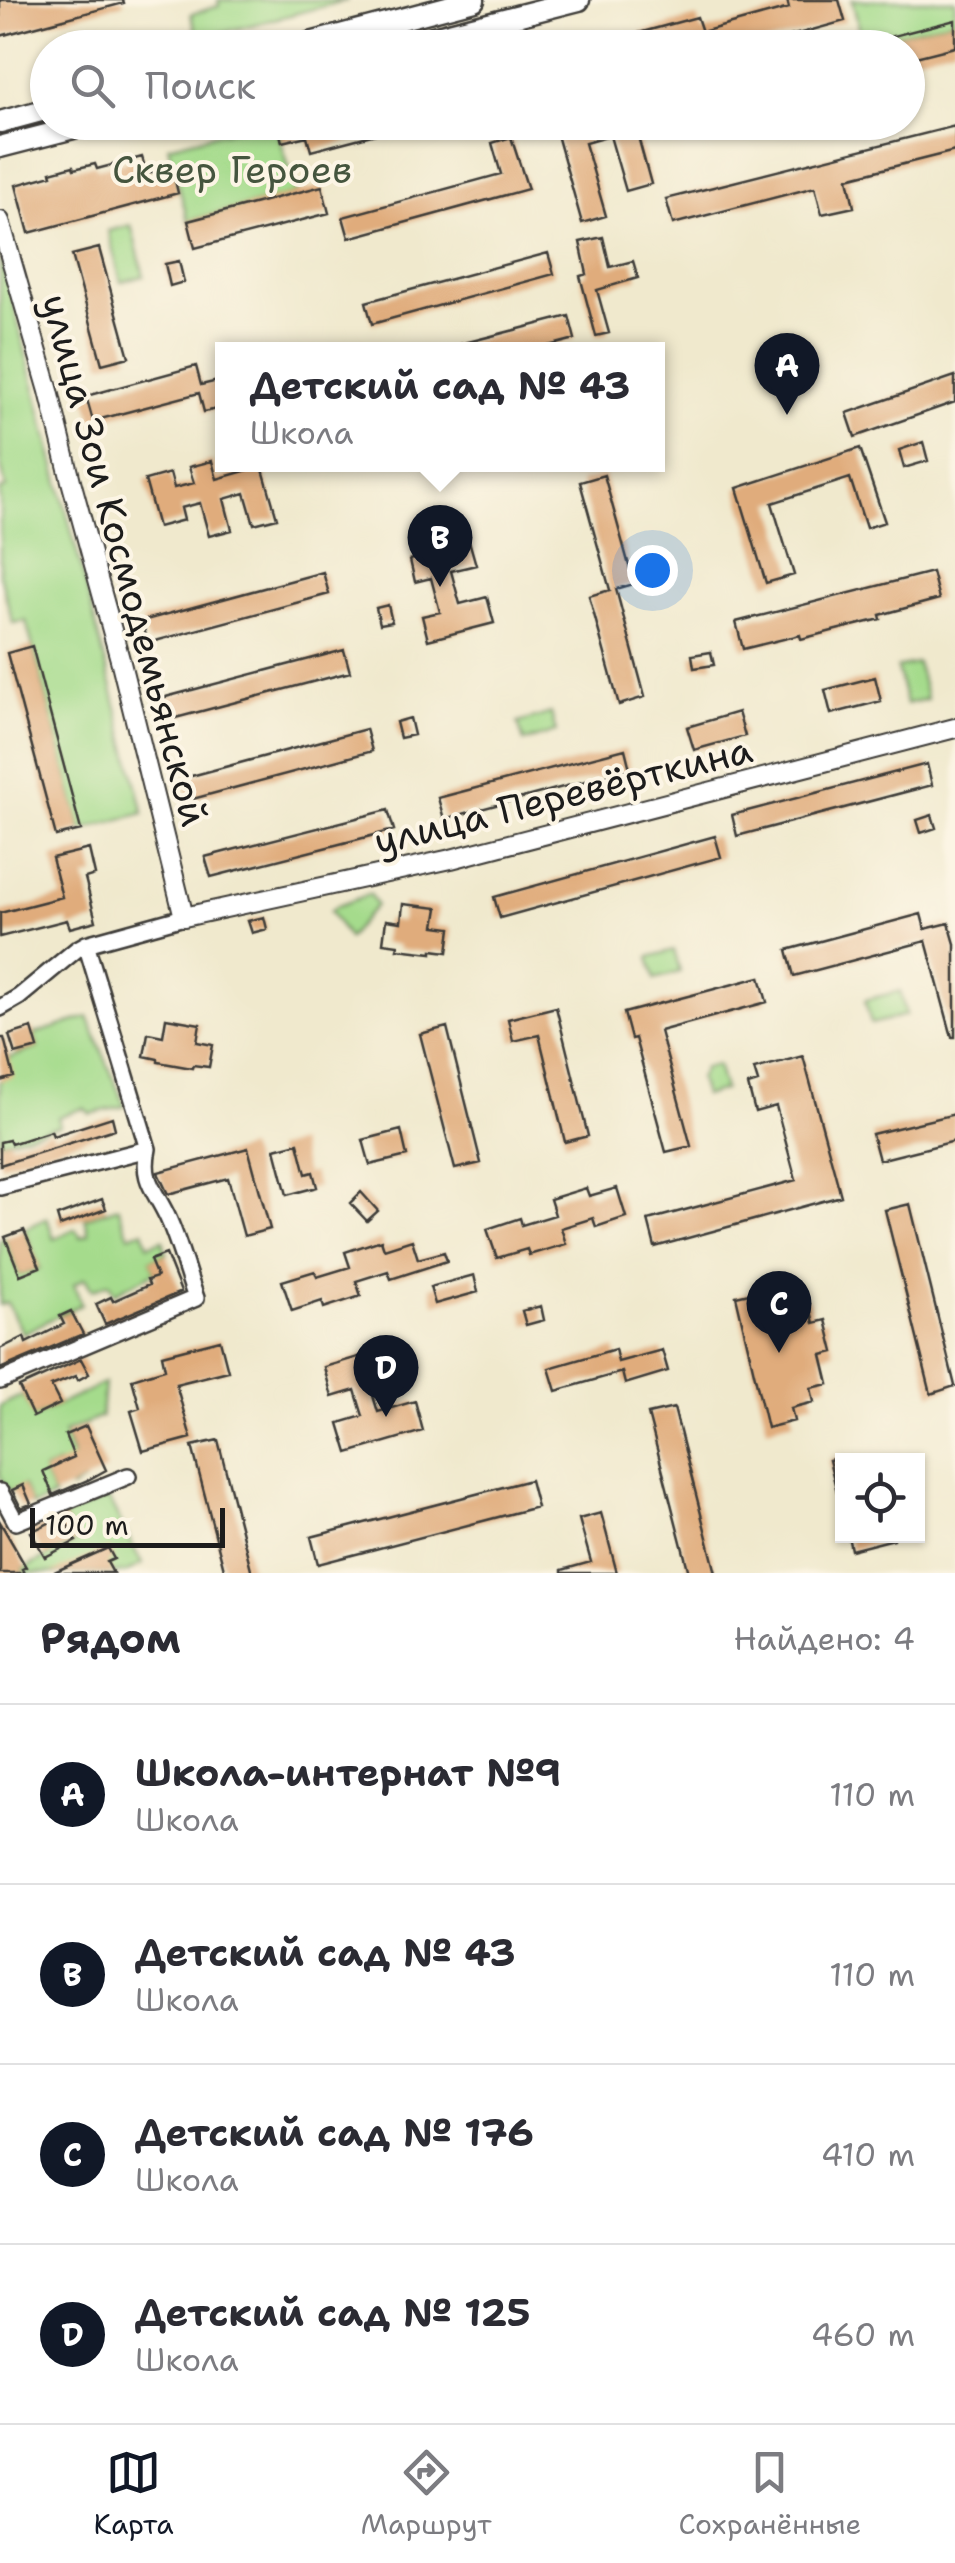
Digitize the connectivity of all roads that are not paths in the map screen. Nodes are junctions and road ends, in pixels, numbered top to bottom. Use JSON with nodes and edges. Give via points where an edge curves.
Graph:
{"nodes":[{"id":1,"x":474,"y":0,"type":"edge"},
{"id":2,"x":579,"y":0,"type":"edge"},
{"id":3,"x":360,"y":30,"type":"edge"},
{"id":4,"x":461,"y":30,"type":"edge"},
{"id":5,"x":30,"y":114,"type":"edge"},
{"id":6,"x":0,"y":122,"type":"edge"},
{"id":7,"x":30,"y":139,"type":"edge"},
{"id":8,"x":0,"y":147,"type":"edge"},
{"id":9,"x":0,"y":221,"type":"edge"},
{"id":10,"x":955,"y":728,"type":"edge"},
{"id":11,"x":184,"y":917,"type":"junction"},
{"id":12,"x":86,"y":944,"type":"junction"},
{"id":13,"x":0,"y":1008,"type":"edge"},
{"id":14,"x":148,"y":1149,"type":"junction"},
{"id":15,"x":0,"y":1187,"type":"edge"},
{"id":16,"x":0,"y":1381,"type":"edge"},
{"id":17,"x":128,"y":1476,"type":"dead end"},
{"id":18,"x":0,"y":1492,"type":"edge"}],
"edges":[{"from":1,"to":3,"type":"main road"},
{"from":2,"to":4,"type":"main road"},
{"from":5,"to":6,"type":"main road"},
{"from":7,"to":8,"type":"main road"},
{"from":9,"to":11,"type":"street","name":"улица Зои Космодемьянской"},
{"from":10,"to":11,"type":"street","name":"улица Перевёрткина","via":[[452,859]]},
{"from":11,"to":12,"type":"street"},
{"from":12,"to":13,"type":"street"},
{"from":12,"to":14,"type":"street"},
{"from":14,"to":15,"type":"street"},
{"from":14,"to":16,"type":"street","via":[[150,1188],[196,1298]]},
{"from":17,"to":18,"type":"street","via":[[16,1522]]}]}
